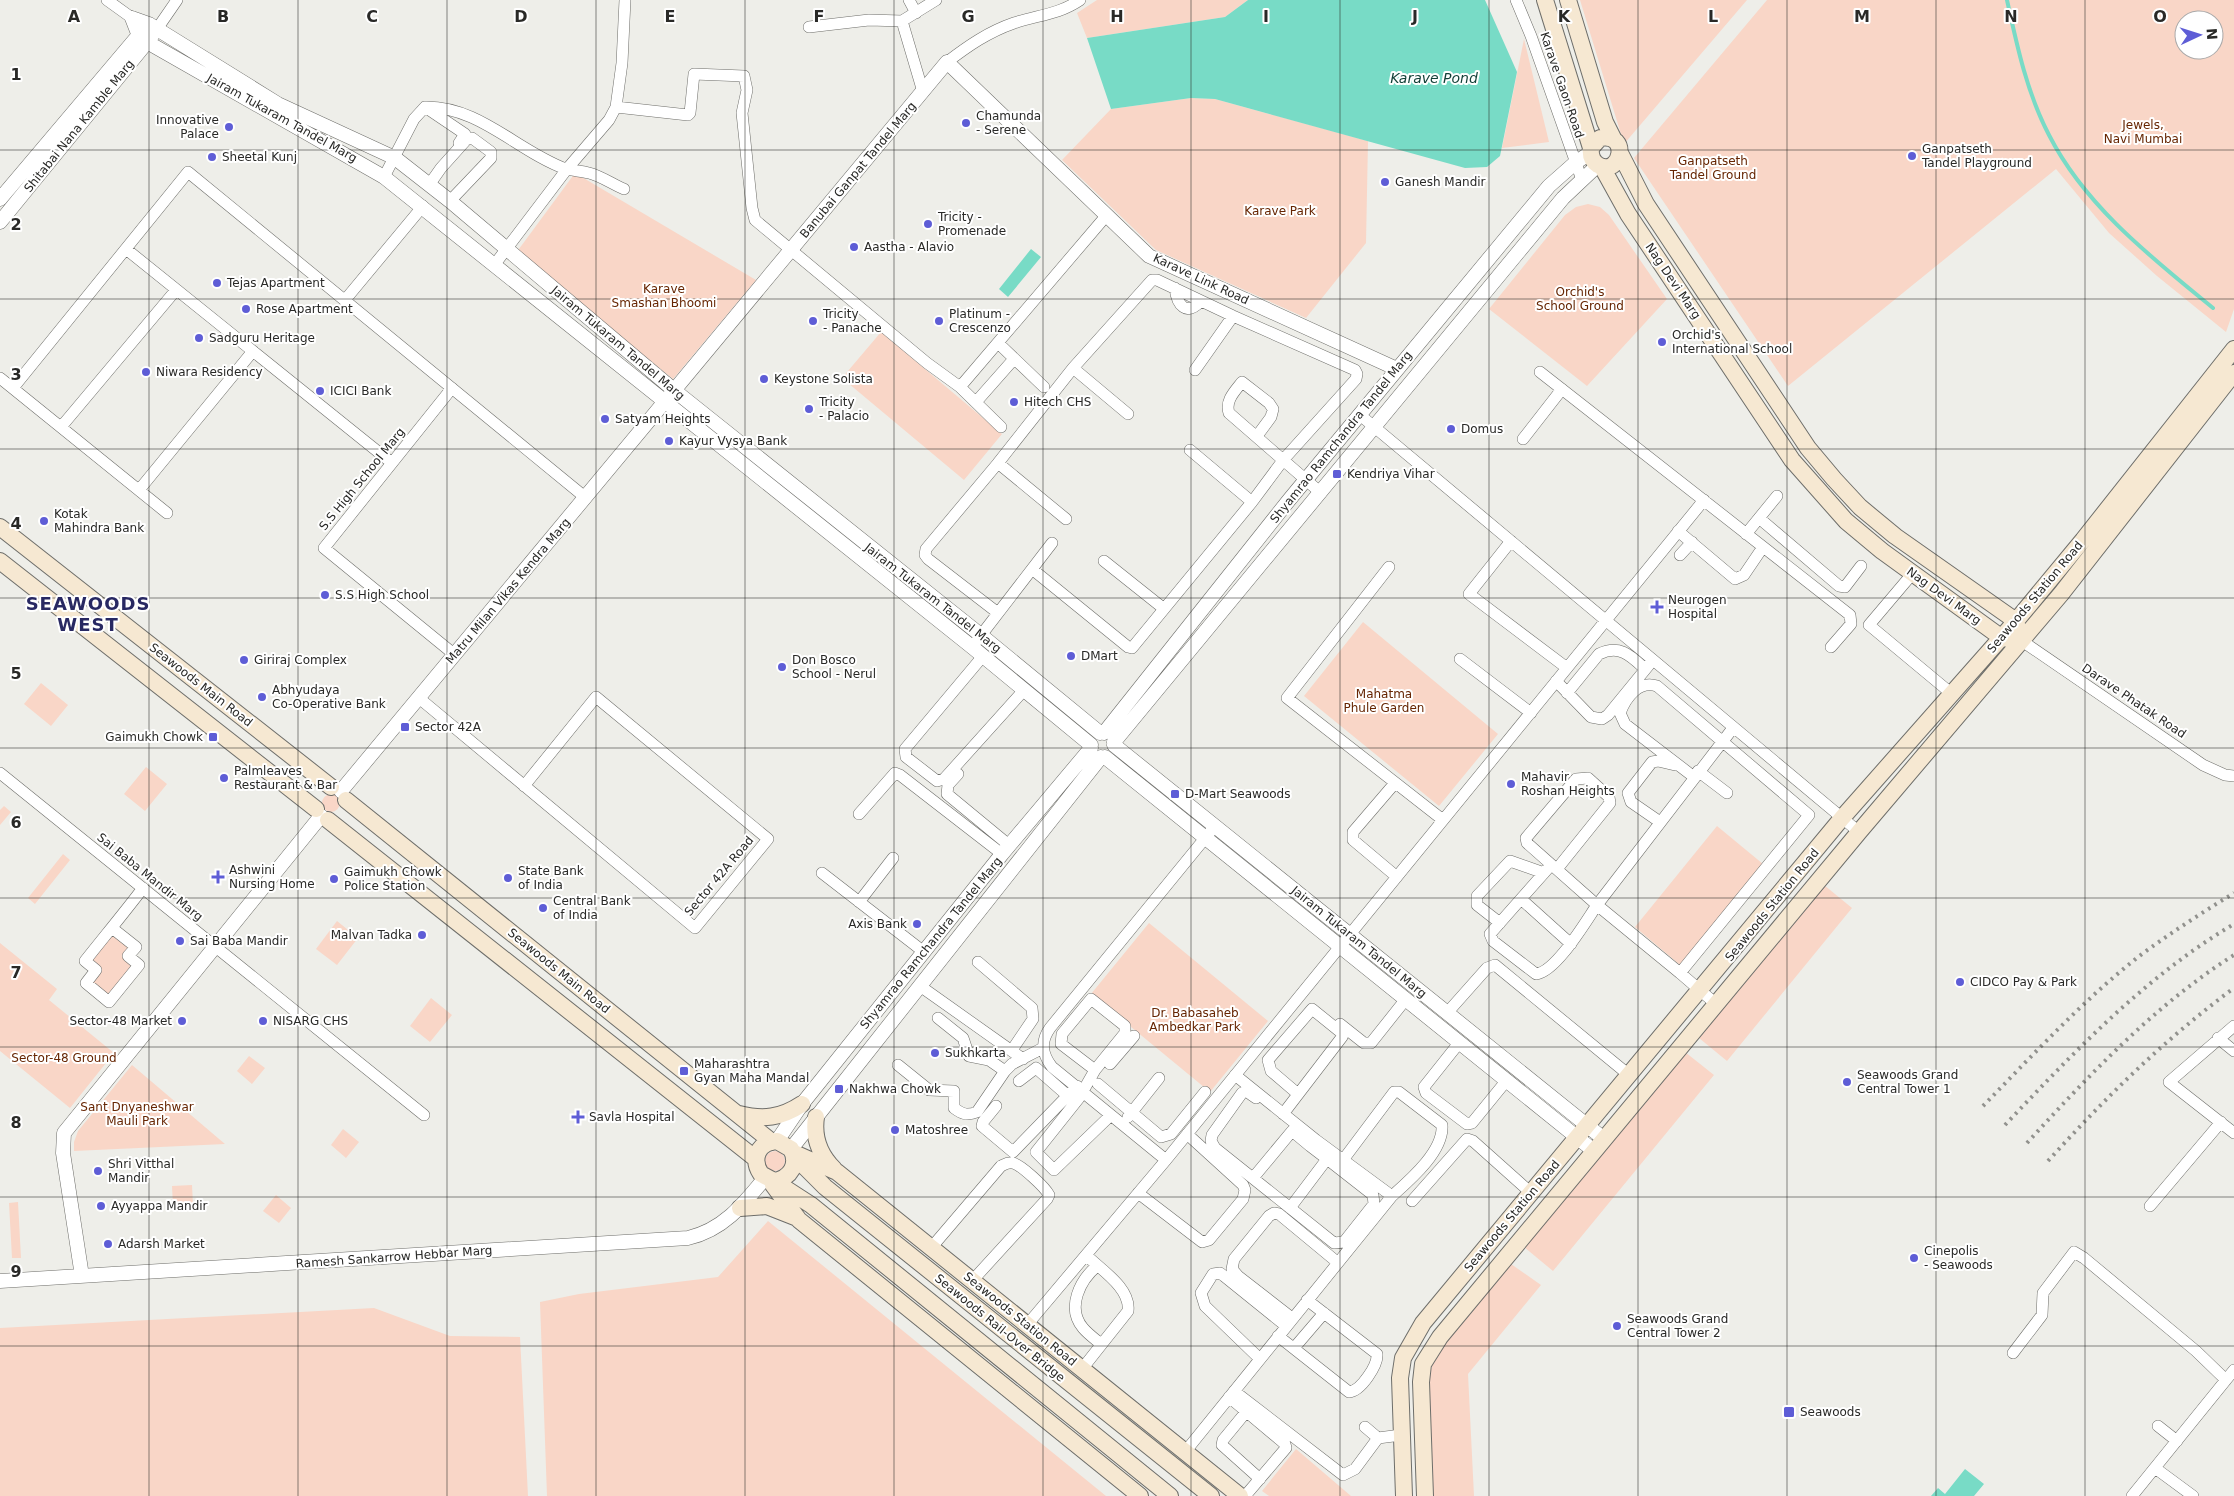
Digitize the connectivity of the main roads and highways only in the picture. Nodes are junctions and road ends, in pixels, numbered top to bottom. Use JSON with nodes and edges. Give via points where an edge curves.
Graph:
{"nodes":[{"id":1,"x":1545,"y":0,"type":"edge"},
{"id":2,"x":1568,"y":0,"type":"edge"},
{"id":3,"x":1617,"y":146,"type":"junction"},
{"id":4,"x":1595,"y":158,"type":"junction"},
{"id":5,"x":2234,"y":349,"type":"edge"},
{"id":6,"x":2234,"y":373,"type":"edge"},
{"id":7,"x":0,"y":527,"type":"edge"},
{"id":8,"x":0,"y":561,"type":"edge"},
{"id":9,"x":2016,"y":621,"type":"junction"},
{"id":10,"x":2002,"y":638,"type":"junction"},
{"id":11,"x":2022,"y":641,"type":"junction"},
{"id":12,"x":339,"y":793,"type":"junction"},
{"id":13,"x":322,"y":815,"type":"junction"},
{"id":14,"x":802,"y":1104,"type":"road end"},
{"id":15,"x":737,"y":1113,"type":"junction"},
{"id":16,"x":816,"y":1117,"type":"road end"},
{"id":17,"x":785,"y":1148,"type":"junction"},
{"id":18,"x":756,"y":1159,"type":"junction"},
{"id":19,"x":837,"y":1172,"type":"junction"},
{"id":20,"x":770,"y":1180,"type":"junction"},
{"id":21,"x":740,"y":1208,"type":"road end"},
{"id":22,"x":799,"y":1220,"type":"junction"},
{"id":23,"x":1140,"y":1496,"type":"edge"},
{"id":24,"x":1170,"y":1496,"type":"edge"},
{"id":25,"x":1211,"y":1496,"type":"edge"},
{"id":26,"x":1240,"y":1496,"type":"edge"},
{"id":27,"x":1404,"y":1496,"type":"edge"},
{"id":28,"x":1425,"y":1496,"type":"edge"}],
"edges":[{"from":1,"to":4,"type":"main road","name":"Nag Devi Marg"},
{"from":2,"to":3,"type":"main road","name":"Nag Devi Marg","via":[[1605,122]]},
{"from":3,"to":4,"type":"main road","via":[[1616,162]]},
{"from":3,"to":4,"type":"main road","via":[[1610,137],[1600,138]]},
{"from":3,"to":9,"type":"main road","name":"Nag Devi Marg","via":[[1646,204],[1808,448],[1834,479],[1860,508],[1895,536]]},
{"from":4,"to":10,"type":"main road","name":"Nag Devi Marg","via":[[1628,214],[1792,460],[1846,522]]},
{"from":5,"to":9,"type":"main road","name":"Seawoods Station Road"},
{"from":6,"to":11,"type":"main road","name":"Seawoods Station Road"},
{"from":7,"to":12,"type":"main road","name":"Seawoods Main Road"},
{"from":8,"to":13,"type":"main road","name":"Seawoods Main Road"},
{"from":9,"to":10,"type":"main road","name":"Seawoods Station Road"},
{"from":9,"to":11,"type":"main road"},
{"from":10,"to":11,"type":"main road","name":"Nag Devi Marg"},
{"from":10,"to":27,"type":"main road","name":"Seawoods Station Road","via":[[1842,818],[1701,991],[1530,1192],[1412,1340],[1403,1358],[1400,1378]]},
{"from":11,"to":28,"type":"main road","name":"Seawoods Station Road","via":[[1859,832],[1440,1337],[1423,1364],[1420,1397]]},
{"from":12,"to":13,"type":"main road","via":[[343,814],[335,819]]},
{"from":12,"to":13,"type":"main road","via":[[323,789],[317,794],[314,802]]},
{"from":12,"to":15,"type":"main road","name":"Seawoods Main Road"},
{"from":13,"to":18,"type":"main road","name":"Seawoods Main Road"},
{"from":14,"to":15,"type":"main road","via":[[776,1117],[758,1118]]},
{"from":15,"to":17,"type":"main road","name":"Seawoods Main Road"},
{"from":16,"to":19,"type":"main road","via":[[817,1144],[825,1160]]},
{"from":17,"to":18,"type":"main road","via":[[761,1147]]},
{"from":17,"to":19,"type":"main road","name":"Seawoods Station Road"},
{"from":17,"to":20,"type":"main road","via":[[795,1162],[790,1173],[780,1180]]},
{"from":17,"to":25,"type":"main road","name":"Seawoods Rail-Over Bridge","via":[[825,1186]]},
{"from":18,"to":20,"type":"main road","via":[[758,1170]]},
{"from":19,"to":26,"type":"main road","name":"Seawoods Station Road"},
{"from":20,"to":22,"type":"main road"},
{"from":20,"to":24,"type":"main road","name":"Seawoods Rail-Over Bridge","via":[[811,1204]]},
{"from":21,"to":22,"type":"main road","via":[[767,1206],[785,1211]]},
{"from":22,"to":23,"type":"main road"}]}
